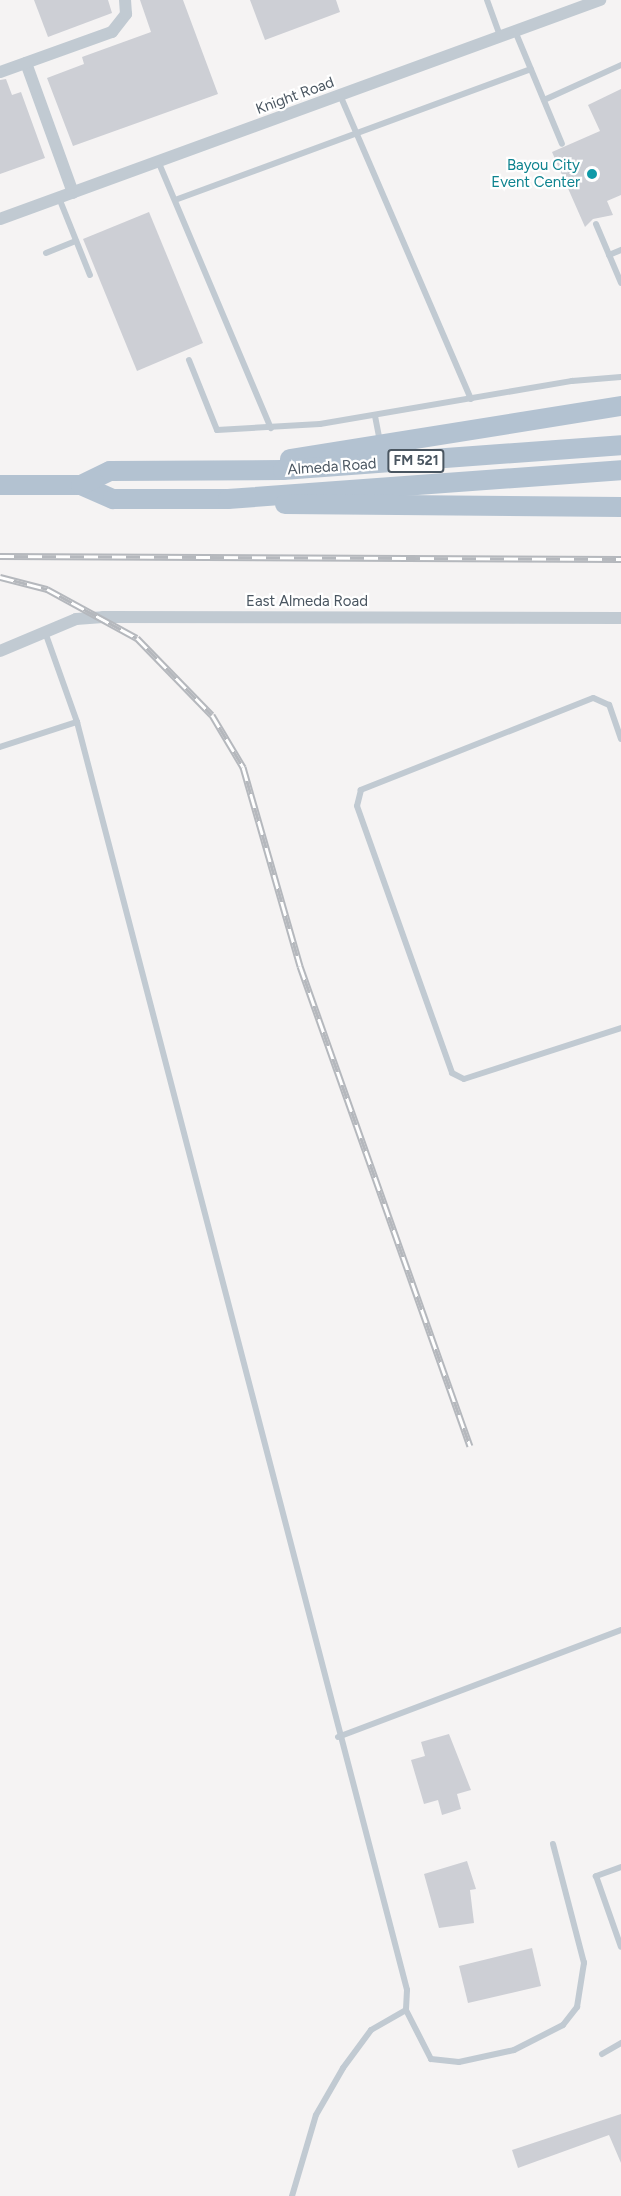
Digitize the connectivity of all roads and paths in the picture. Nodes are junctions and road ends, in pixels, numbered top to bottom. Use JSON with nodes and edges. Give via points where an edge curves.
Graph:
{"nodes":[{"id":1,"x":125,"y":0,"type":"edge"},
{"id":2,"x":487,"y":0,"type":"edge"},
{"id":3,"x":600,"y":0,"type":"edge"},
{"id":4,"x":515,"y":31,"type":"junction"},
{"id":5,"x":500,"y":37,"type":"junction"},
{"id":6,"x":26,"y":63,"type":"junction"},
{"id":7,"x":621,"y":65,"type":"edge"},
{"id":8,"x":531,"y":69,"type":"junction"},
{"id":9,"x":0,"y":72,"type":"edge"},
{"id":10,"x":340,"y":95,"type":"junction"},
{"id":11,"x":544,"y":100,"type":"junction"},
{"id":12,"x":355,"y":134,"type":"junction"},
{"id":13,"x":562,"y":144,"type":"dead end"},
{"id":14,"x":158,"y":161,"type":"junction"},
{"id":15,"x":73,"y":193,"type":"junction"},
{"id":16,"x":58,"y":198,"type":"junction"},
{"id":17,"x":175,"y":200,"type":"junction"},
{"id":18,"x":0,"y":219,"type":"edge"},
{"id":19,"x":596,"y":224,"type":"dead end"},
{"id":20,"x":76,"y":241,"type":"junction"},
{"id":21,"x":621,"y":250,"type":"edge"},
{"id":22,"x":46,"y":253,"type":"dead end"},
{"id":23,"x":609,"y":255,"type":"junction"},
{"id":24,"x":90,"y":275,"type":"dead end"},
{"id":25,"x":621,"y":283,"type":"edge"},
{"id":26,"x":189,"y":360,"type":"dead end"},
{"id":27,"x":621,"y":377,"type":"edge"},
{"id":28,"x":471,"y":399,"type":"junction"},
{"id":29,"x":621,"y":406,"type":"edge"},
{"id":30,"x":375,"y":416,"type":"junction"},
{"id":31,"x":271,"y":428,"type":"junction"},
{"id":32,"x":380,"y":443,"type":"junction"},
{"id":33,"x":621,"y":445,"type":"edge"},
{"id":34,"x":621,"y":470,"type":"edge"},
{"id":35,"x":210,"y":472,"type":"junction"},
{"id":36,"x":0,"y":485,"type":"edge"},
{"id":37,"x":81,"y":485,"type":"junction"},
{"id":38,"x":228,"y":499,"type":"junction"},
{"id":39,"x":621,"y":507,"type":"edge"},
{"id":40,"x":621,"y":618,"type":"edge"},
{"id":41,"x":45,"y":632,"type":"junction"},
{"id":42,"x":0,"y":651,"type":"edge"},
{"id":43,"x":77,"y":722,"type":"junction"},
{"id":44,"x":621,"y":739,"type":"edge"},
{"id":45,"x":0,"y":747,"type":"edge"},
{"id":46,"x":621,"y":1028,"type":"edge"},
{"id":47,"x":621,"y":1630,"type":"edge"},
{"id":48,"x":338,"y":1737,"type":"junction"},
{"id":49,"x":553,"y":1844,"type":"dead end"},
{"id":50,"x":621,"y":1867,"type":"edge"},
{"id":51,"x":621,"y":1947,"type":"edge"},
{"id":52,"x":406,"y":2010,"type":"junction"},
{"id":53,"x":621,"y":2043,"type":"edge"},
{"id":54,"x":602,"y":2054,"type":"dead end"},
{"id":55,"x":292,"y":2196,"type":"edge"}],
"edges":[{"from":1,"to":6,"type":"street","via":[[122,24],[112,32]]},
{"from":2,"to":5,"type":"lane"},
{"from":3,"to":4,"type":"street","name":"Knight Road"},
{"from":4,"to":5,"type":"street","name":"Knight Road"},
{"from":4,"to":8,"type":"lane"},
{"from":5,"to":10,"type":"street","name":"Knight Road"},
{"from":6,"to":9,"type":"street"},
{"from":6,"to":15,"type":"street"},
{"from":7,"to":11,"type":"lane"},
{"from":8,"to":11,"type":"lane"},
{"from":8,"to":12,"type":"lane"},
{"from":10,"to":12,"type":"lane"},
{"from":10,"to":14,"type":"street","name":"Knight Road"},
{"from":11,"to":13,"type":"lane"},
{"from":12,"to":17,"type":"lane"},
{"from":12,"to":28,"type":"lane"},
{"from":14,"to":15,"type":"street","name":"Knight Road"},
{"from":14,"to":17,"type":"lane"},
{"from":15,"to":16,"type":"street","name":"Knight Road"},
{"from":16,"to":18,"type":"street","name":"Knight Road"},
{"from":16,"to":20,"type":"lane"},
{"from":17,"to":31,"type":"lane"},
{"from":19,"to":23,"type":"lane"},
{"from":20,"to":22,"type":"lane"},
{"from":20,"to":24,"type":"lane"},
{"from":21,"to":23,"type":"lane"},
{"from":23,"to":25,"type":"lane"},
{"from":26,"to":31,"type":"lane","via":[[217,430]]},
{"from":27,"to":28,"type":"lane"},
{"from":28,"to":30,"type":"lane"},
{"from":29,"to":32,"type":"main road"},
{"from":30,"to":31,"type":"lane"},
{"from":30,"to":32,"type":"lane"},
{"from":32,"to":35,"type":"main road"},
{"from":33,"to":35,"type":"main road","name":"Almeda Road","number":"FM 521"},
{"from":34,"to":38,"type":"main road","name":"Almeda Road","number":"FM 521"},
{"from":35,"to":37,"type":"main road","name":"Almeda Road","number":"FM 521","via":[[110,471]]},
{"from":36,"to":37,"type":"main road","name":"Almeda Road","number":"FM 521"},
{"from":37,"to":38,"type":"main road","name":"Almeda Road","number":"FM 521","via":[[113,499]]},
{"from":38,"to":39,"type":"main road","via":[[326,508]]},
{"from":40,"to":41,"type":"street","name":"East Almeda Road","via":[[103,617],[76,619]]},
{"from":41,"to":42,"type":"street","name":"East Almeda Road"},
{"from":41,"to":43,"type":"lane"},
{"from":43,"to":45,"type":"lane"},
{"from":43,"to":48,"type":"lane"},
{"from":44,"to":46,"type":"lane","via":[[609,705],[594,698],[361,790],[357,806],[452,1073],[464,1079]]},
{"from":47,"to":48,"type":"lane"},
{"from":48,"to":52,"type":"lane","via":[[407,1990]]},
{"from":49,"to":52,"type":"lane","via":[[584,1963],[583,1992],[563,2025],[538,2042],[494,2057],[440,2060],[431,2059]]},
{"from":50,"to":51,"type":"lane","via":[[596,1876]]},
{"from":52,"to":55,"type":"lane","via":[[371,2030],[343,2068],[316,2115]]},
{"from":53,"to":54,"type":"lane"}]}
